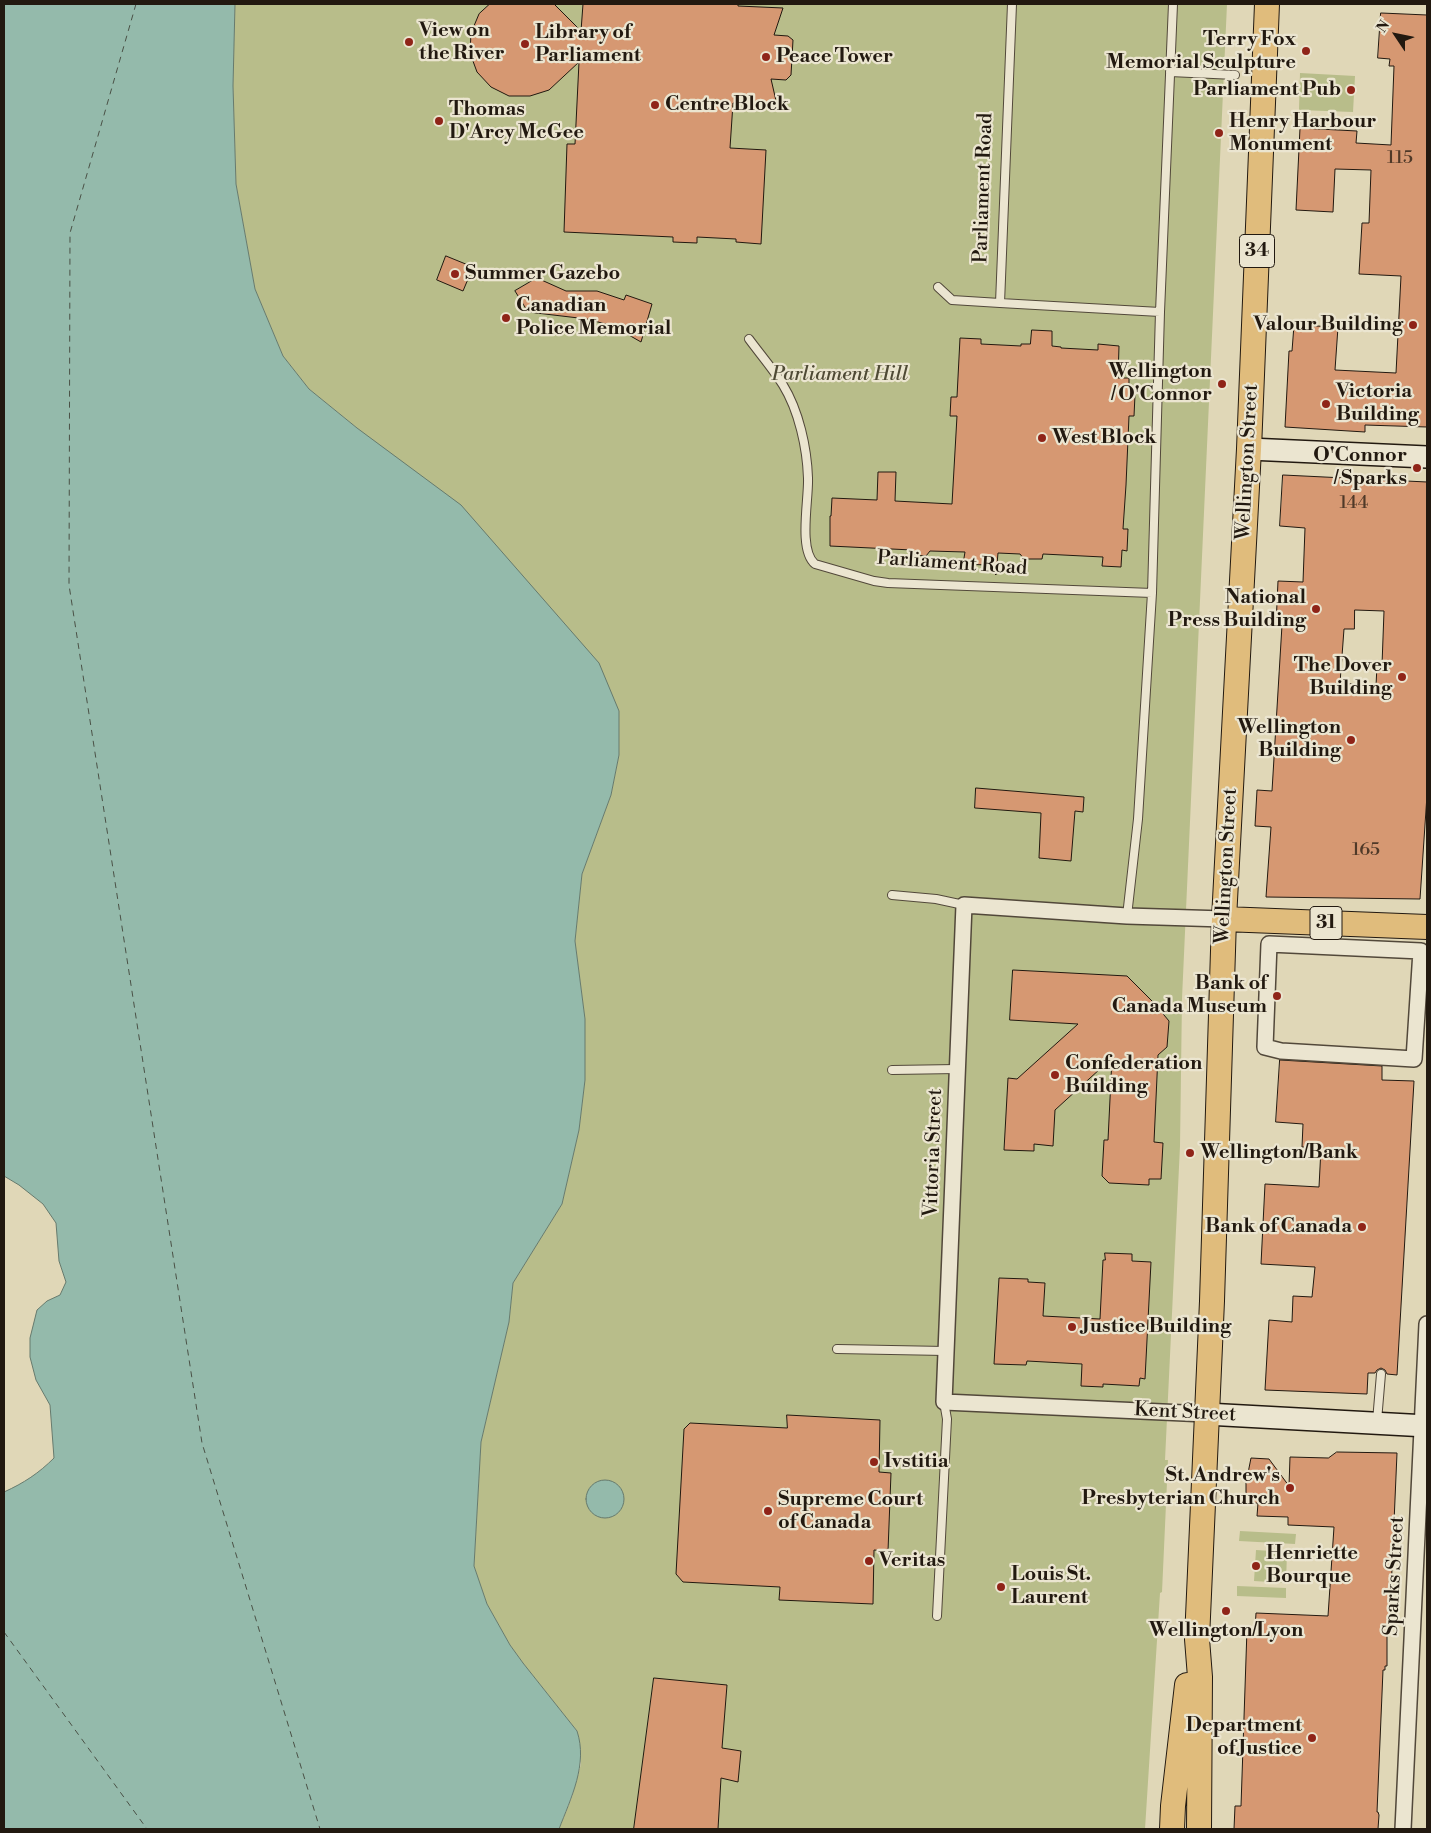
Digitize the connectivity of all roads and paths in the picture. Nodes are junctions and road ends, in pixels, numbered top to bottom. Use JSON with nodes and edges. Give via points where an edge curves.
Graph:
{"nodes":[{"id":1,"x":1012,"y":4,"type":"edge"},
{"id":2,"x":1173,"y":4,"type":"edge"},
{"id":3,"x":1267,"y":4,"type":"edge"},
{"id":4,"x":1170,"y":72,"type":"junction"},
{"id":5,"x":1235,"y":75,"type":"dead end"},
{"id":6,"x":938,"y":286,"type":"dead end"},
{"id":7,"x":1000,"y":303,"type":"junction"},
{"id":8,"x":1160,"y":312,"type":"junction"},
{"id":9,"x":748,"y":339,"type":"dead end"},
{"id":10,"x":1249,"y":450,"type":"junction"},
{"id":11,"x":1427,"y":457,"type":"edge"},
{"id":12,"x":1152,"y":594,"type":"junction"},
{"id":13,"x":892,"y":894,"type":"dead end"},
{"id":14,"x":964,"y":905,"type":"junction"},
{"id":15,"x":1127,"y":916,"type":"junction"},
{"id":16,"x":1224,"y":919,"type":"junction"},
{"id":17,"x":1427,"y":927,"type":"edge"},
{"id":18,"x":1269,"y":944,"type":"joint"},
{"id":19,"x":957,"y":1069,"type":"junction"},
{"id":20,"x":892,"y":1070,"type":"dead end"},
{"id":21,"x":1427,"y":1324,"type":"edge"},
{"id":22,"x":837,"y":1349,"type":"dead end"},
{"id":23,"x":945,"y":1351,"type":"junction"},
{"id":24,"x":1381,"y":1374,"type":"dead end"},
{"id":25,"x":944,"y":1402,"type":"junction"},
{"id":26,"x":1206,"y":1414,"type":"junction"},
{"id":27,"x":1376,"y":1423,"type":"junction"},
{"id":28,"x":1425,"y":1426,"type":"edge"},
{"id":29,"x":937,"y":1616,"type":"dead end"},
{"id":30,"x":1196,"y":1639,"type":"junction"},
{"id":31,"x":1172,"y":1829,"type":"edge"},
{"id":32,"x":1199,"y":1829,"type":"edge"},
{"id":33,"x":1403,"y":1829,"type":"edge"}],
"edges":[{"from":1,"to":7,"type":"lane","name":"Parliament Road"},
{"from":2,"to":4,"type":"lane"},
{"from":3,"to":10,"type":"main road","name":"Wellington Street","number":"34"},
{"from":4,"to":5,"type":"lane"},
{"from":4,"to":8,"type":"lane"},
{"from":6,"to":7,"type":"lane","via":[[952,300]]},
{"from":7,"to":8,"type":"lane"},
{"from":8,"to":12,"type":"lane"},
{"from":9,"to":12,"type":"lane","name":"Parliament Road","via":[[784,386],[806,449],[806,548],[815,564],[888,582]]},
{"from":10,"to":11,"type":"main road"},
{"from":10,"to":16,"type":"main road","name":"Wellington Street","number":"34"},
{"from":12,"to":15,"type":"lane","via":[[1138,819]]},
{"from":13,"to":14,"type":"lane"},
{"from":14,"to":15,"type":"street"},
{"from":14,"to":19,"type":"street","name":"Vittoria Street"},
{"from":15,"to":16,"type":"street"},
{"from":16,"to":17,"type":"main road","number":"31"},
{"from":16,"to":26,"type":"main road","name":"Wellington Street","number":"34"},
{"from":18,"to":18,"type":"street","via":[[1421,951],[1414,1059],[1281,1051],[1265,1047]]},
{"from":19,"to":20,"type":"lane"},
{"from":19,"to":23,"type":"street","name":"Vittoria Street"},
{"from":21,"to":28,"type":"street","name":"Sparks Street"},
{"from":22,"to":23,"type":"lane"},
{"from":23,"to":25,"type":"street","name":"Vittoria Street"},
{"from":24,"to":27,"type":"lane"},
{"from":25,"to":26,"type":"street","name":"Kent Street"},
{"from":25,"to":29,"type":"lane","via":[[946,1425]]},
{"from":26,"to":27,"type":"main road","name":"Kent Street"},
{"from":26,"to":30,"type":"main road","name":"Wellington Street","number":"34"},
{"from":27,"to":28,"type":"main road","name":"Kent Street"},
{"from":28,"to":33,"type":"street","name":"Sparks Street"},
{"from":30,"to":31,"type":"main road","name":"Wellington Street","number":"34","via":[[1188,1675]]},
{"from":30,"to":32,"type":"main road","name":"Wellington Street","number":"34","via":[[1200,1677]]}]}
